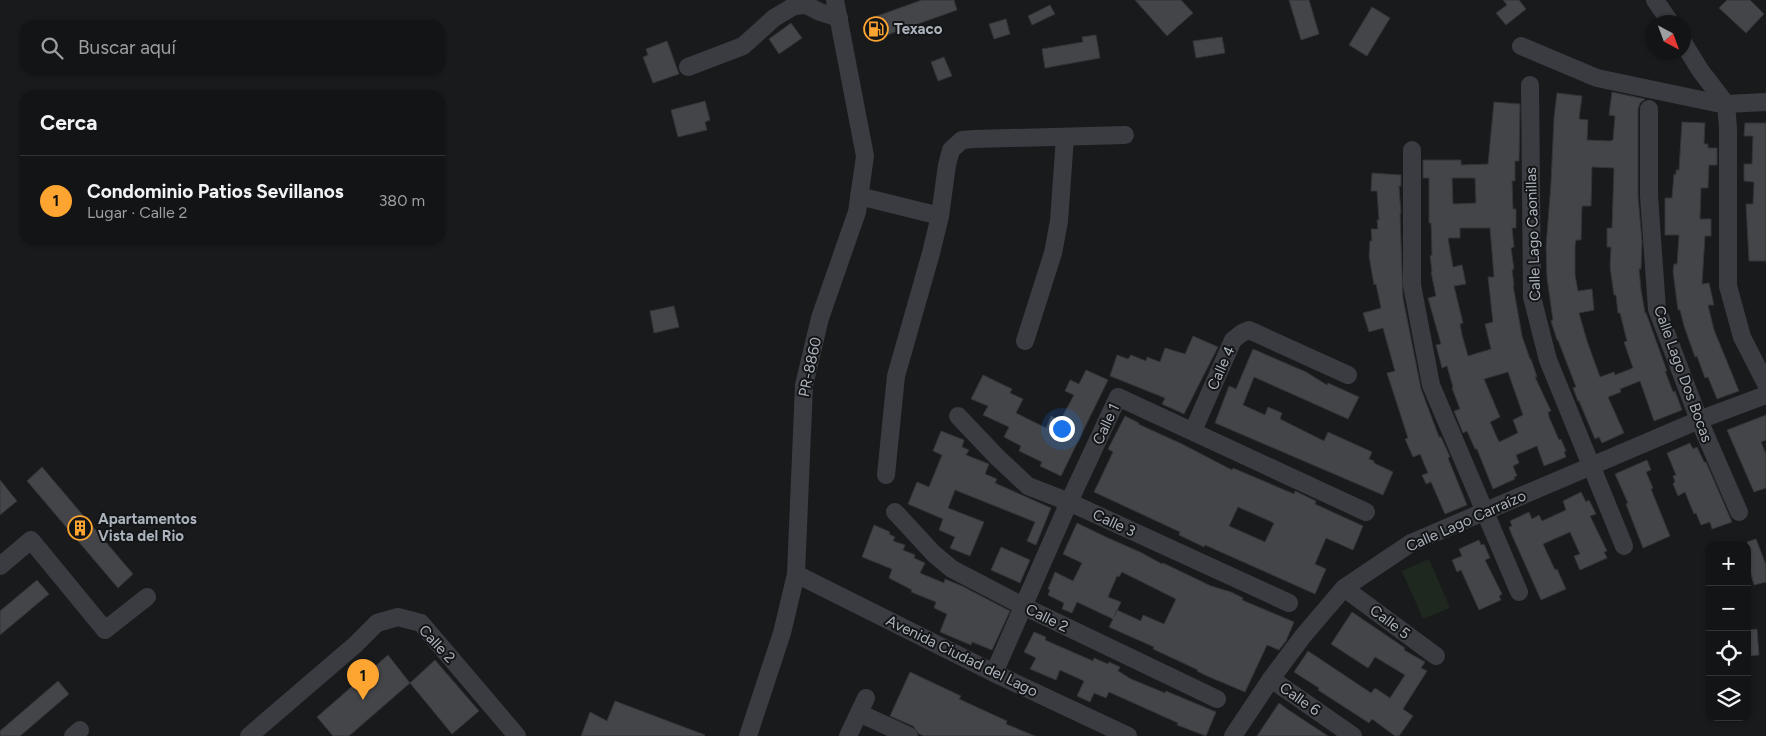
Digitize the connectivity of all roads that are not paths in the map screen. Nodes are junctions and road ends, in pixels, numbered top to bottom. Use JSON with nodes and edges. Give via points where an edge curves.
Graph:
{"nodes":[{"id":1,"x":835,"y":0,"type":"edge"},
{"id":2,"x":1655,"y":0,"type":"edge"},
{"id":3,"x":1665,"y":15,"type":"edge"},
{"id":4,"x":839,"y":18,"type":"junction"},
{"id":5,"x":1521,"y":46,"type":"dead end"},
{"id":6,"x":1691,"y":54,"type":"edge"},
{"id":7,"x":688,"y":67,"type":"dead end"},
{"id":8,"x":1530,"y":84,"type":"dead end"},
{"id":9,"x":1766,"y":102,"type":"edge"},
{"id":10,"x":1726,"y":104,"type":"junction"},
{"id":11,"x":1649,"y":109,"type":"dead end"},
{"id":12,"x":1125,"y":135,"type":"dead end"},
{"id":13,"x":1065,"y":136,"type":"junction"},
{"id":14,"x":1412,"y":150,"type":"dead end"},
{"id":15,"x":859,"y":196,"type":"junction"},
{"id":16,"x":940,"y":216,"type":"junction"},
{"id":17,"x":1025,"y":340,"type":"dead end"},
{"id":18,"x":1348,"y":375,"type":"dead end"},
{"id":19,"x":1766,"y":384,"type":"edge"},
{"id":20,"x":1766,"y":395,"type":"edge"},
{"id":21,"x":958,"y":416,"type":"dead end"},
{"id":22,"x":1699,"y":420,"type":"junction"},
{"id":23,"x":1193,"y":431,"type":"junction"},
{"id":24,"x":1591,"y":466,"type":"junction"},
{"id":25,"x":886,"y":475,"type":"dead end"},
{"id":26,"x":1069,"y":502,"type":"junction"},
{"id":27,"x":896,"y":512,"type":"dead end"},
{"id":28,"x":1366,"y":512,"type":"dead end"},
{"id":29,"x":1484,"y":512,"type":"junction"},
{"id":30,"x":1739,"y":512,"type":"dead end"},
{"id":31,"x":1624,"y":546,"type":"dead end"},
{"id":32,"x":0,"y":566,"type":"edge"},
{"id":33,"x":796,"y":574,"type":"junction"},
{"id":34,"x":1344,"y":588,"type":"junction"},
{"id":35,"x":1518,"y":592,"type":"dead end"},
{"id":36,"x":147,"y":597,"type":"dead end"},
{"id":37,"x":1289,"y":604,"type":"dead end"},
{"id":38,"x":1023,"y":606,"type":"junction"},
{"id":39,"x":1436,"y":656,"type":"dead end"},
{"id":40,"x":994,"y":673,"type":"junction"},
{"id":41,"x":1271,"y":679,"type":"junction"},
{"id":42,"x":1217,"y":699,"type":"dead end"},
{"id":43,"x":249,"y":736,"type":"edge"},
{"id":44,"x":517,"y":736,"type":"edge"},
{"id":45,"x":748,"y":736,"type":"edge"},
{"id":46,"x":848,"y":736,"type":"edge"},
{"id":47,"x":909,"y":736,"type":"edge"},
{"id":48,"x":1128,"y":736,"type":"edge"},
{"id":49,"x":1233,"y":736,"type":"edge"},
{"id":50,"x":1353,"y":736,"type":"edge"}],
"edges":[{"from":1,"to":4,"type":"street","name":"PR-8860","number":"PR-8860"},
{"from":2,"to":3,"type":"street"},
{"from":4,"to":7,"type":"street","via":[[806,5],[794,6],[774,18],[743,46]]},
{"from":4,"to":15,"type":"street","name":"PR-8860","number":"PR-8860","via":[[865,156]]},
{"from":5,"to":10,"type":"street","via":[[1597,78]]},
{"from":6,"to":10,"type":"street"},
{"from":8,"to":24,"type":"street","name":"Calle Lago Caonillas","via":[[1532,298],[1548,360]]},
{"from":9,"to":10,"type":"street"},
{"from":10,"to":19,"type":"street","via":[[1728,286],[1742,337]]},
{"from":11,"to":22,"type":"street","name":"Calle Lago Dos Bocas","via":[[1649,196],[1657,309]]},
{"from":12,"to":13,"type":"street"},
{"from":13,"to":16,"type":"street","via":[[962,140],[951,150]]},
{"from":13,"to":17,"type":"street","via":[[1059,221],[1053,253]]},
{"from":14,"to":29,"type":"street","via":[[1412,285],[1431,385]]},
{"from":15,"to":16,"type":"street"},
{"from":15,"to":33,"type":"street","name":"PR-8860","number":"PR-8860","via":[[857,212],[820,318],[804,386]]},
{"from":16,"to":25,"type":"street","via":[[896,376]]},
{"from":18,"to":23,"type":"street","name":"Calle 4","via":[[1249,330],[1233,340]]},
{"from":20,"to":22,"type":"street","name":"Calle Lago Carraízo"},
{"from":21,"to":26,"type":"street","name":"Calle 3","via":[[1028,486]]},
{"from":22,"to":24,"type":"street","name":"Calle Lago Carraízo"},
{"from":22,"to":30,"type":"street","name":"Calle Lago Dos Bocas"},
{"from":23,"to":26,"type":"street","name":"Calle 1","via":[[1118,397]]},
{"from":23,"to":28,"type":"street","name":"Calle 1"},
{"from":24,"to":29,"type":"street","name":"Calle Lago Carraízo"},
{"from":24,"to":31,"type":"street","name":"Calle Lago Caonillas"},
{"from":26,"to":37,"type":"street","name":"Calle 3"},
{"from":26,"to":38,"type":"street","name":"Calle 1"},
{"from":27,"to":38,"type":"street","name":"Calle 2","via":[[952,569]]},
{"from":29,"to":34,"type":"street","name":"Calle Lago Carraízo","via":[[1411,543]]},
{"from":29,"to":35,"type":"street"},
{"from":32,"to":36,"type":"street","via":[[30,540],[106,630]]},
{"from":33,"to":40,"type":"street","name":"Avenida Ciudad del Lago"},
{"from":33,"to":45,"type":"street","name":"PR-8860","number":"PR-8860","via":[[782,633]]},
{"from":34,"to":39,"type":"street","name":"Calle 5"},
{"from":34,"to":41,"type":"street","name":"Calle Lago Carraízo"},
{"from":38,"to":40,"type":"street","name":"Calle 1"},
{"from":38,"to":42,"type":"street","name":"Calle 2"},
{"from":40,"to":48,"type":"street","name":"Avenida Ciudad del Lago"},
{"from":41,"to":49,"type":"street","name":"Calle Lago Carraízo"},
{"from":41,"to":50,"type":"street","name":"Calle 6"},
{"from":43,"to":44,"type":"street","name":"Calle 2","via":[[377,623],[398,617],[421,623]]},
{"from":46,"to":47,"type":"street","via":[[862,705]]}]}
